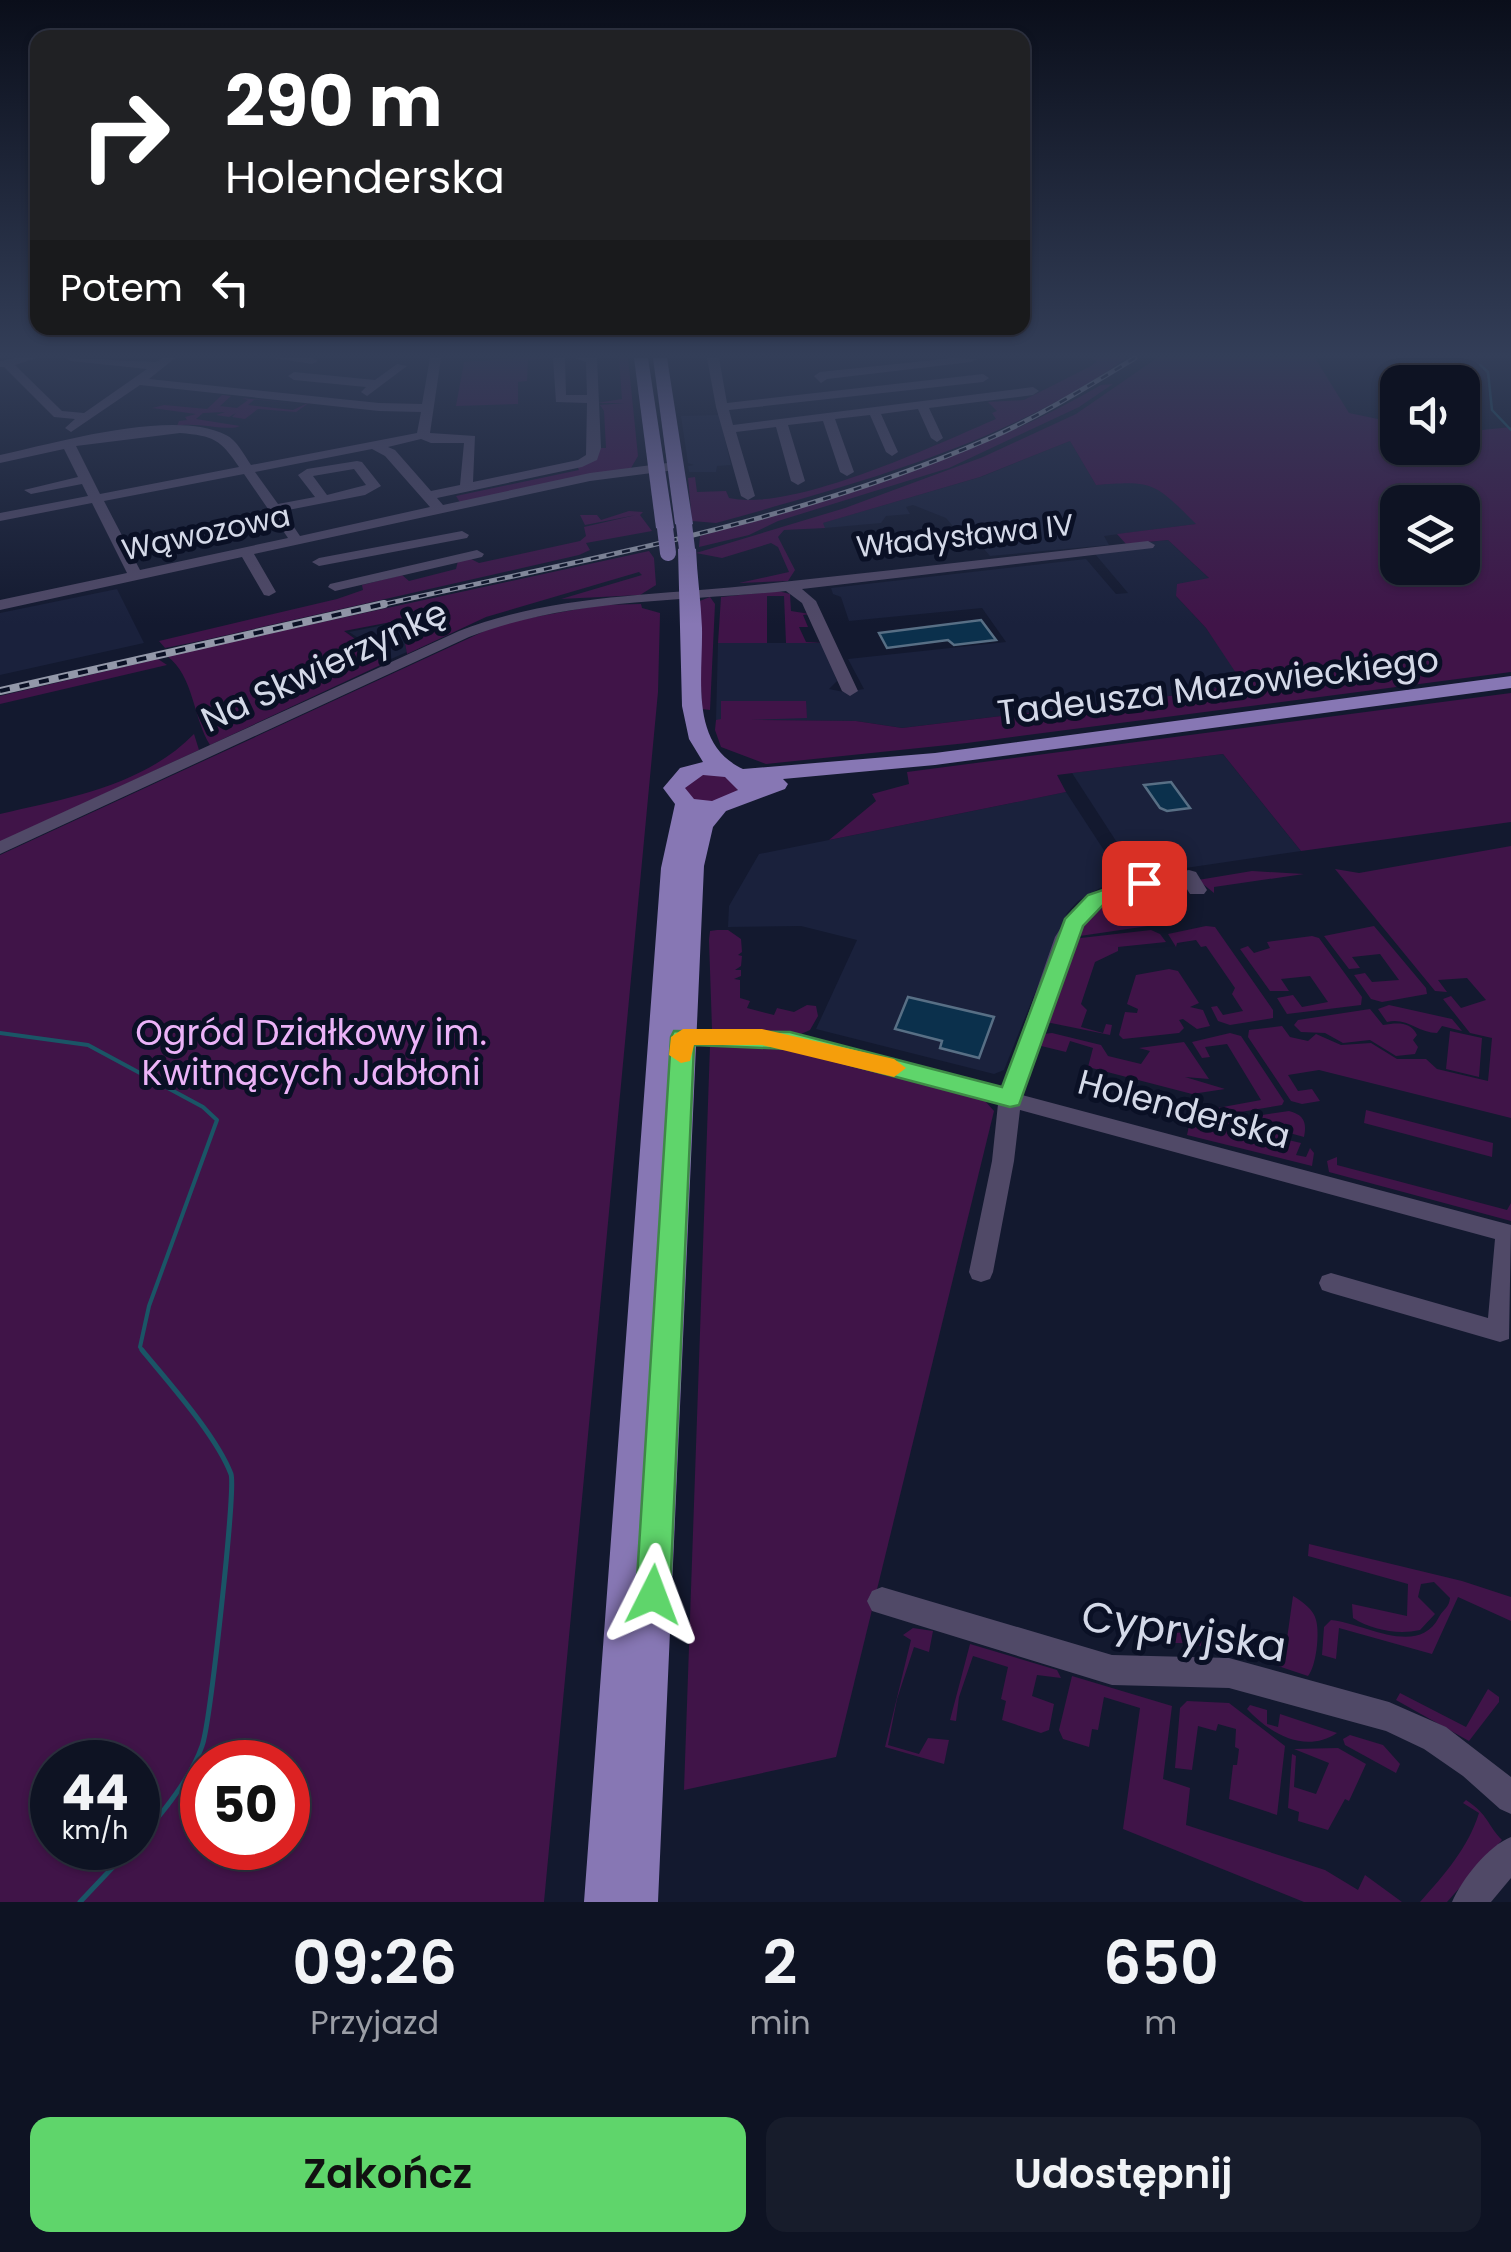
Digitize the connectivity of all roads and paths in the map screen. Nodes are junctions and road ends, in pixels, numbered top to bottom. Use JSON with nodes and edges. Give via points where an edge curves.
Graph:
{"nodes":[{"id":1,"x":69,"y":446,"type":"edge"},
{"id":2,"x":65,"y":447,"type":"edge"},
{"id":3,"x":232,"y":447,"type":"edge"},
{"id":4,"x":375,"y":447,"type":"edge"},
{"id":5,"x":380,"y":447,"type":"edge"},
{"id":6,"x":470,"y":447,"type":"edge"},
{"id":7,"x":596,"y":447,"type":"edge"},
{"id":8,"x":662,"y":447,"type":"edge"},
{"id":9,"x":666,"y":447,"type":"edge"},
{"id":10,"x":733,"y":447,"type":"edge"},
{"id":11,"x":787,"y":447,"type":"edge"},
{"id":12,"x":838,"y":447,"type":"edge"},
{"id":13,"x":890,"y":447,"type":"edge"},
{"id":14,"x":892,"y":452,"type":"dead end"},
{"id":15,"x":0,"y":458,"type":"edge"},
{"id":16,"x":667,"y":466,"type":"junction"},
{"id":17,"x":246,"y":469,"type":"junction"},
{"id":18,"x":847,"y":472,"type":"dead end"},
{"id":19,"x":86,"y":480,"type":"junction"},
{"id":20,"x":798,"y":481,"type":"dead end"},
{"id":21,"x":466,"y":488,"type":"junction"},
{"id":22,"x":31,"y":490,"type":"dead end"},
{"id":23,"x":428,"y":496,"type":"junction"},
{"id":24,"x":748,"y":496,"type":"dead end"},
{"id":25,"x":96,"y":498,"type":"junction"},
{"id":26,"x":323,"y":500,"type":"dead end"},
{"id":27,"x":276,"y":509,"type":"junction"},
{"id":28,"x":440,"y":510,"type":"junction"},
{"id":29,"x":0,"y":517,"type":"edge"},
{"id":30,"x":462,"y":535,"type":"dead end"},
{"id":31,"x":301,"y":540,"type":"junction"},
{"id":32,"x":1148,"y":545,"type":"dead end"},
{"id":33,"x":246,"y":552,"type":"junction"},
{"id":34,"x":477,"y":554,"type":"dead end"},
{"id":35,"x":319,"y":562,"type":"junction"},
{"id":36,"x":136,"y":576,"type":"junction"},
{"id":37,"x":789,"y":586,"type":"junction"},
{"id":38,"x":269,"y":592,"type":"dead end"},
{"id":39,"x":681,"y":597,"type":"junction"},
{"id":40,"x":0,"y":605,"type":"edge"},
{"id":41,"x":1511,"y":682,"type":"edge"},
{"id":42,"x":850,"y":691,"type":"dead end"},
{"id":43,"x":688,"y":772,"type":"junction"},
{"id":44,"x":736,"y":779,"type":"junction"},
{"id":45,"x":716,"y":809,"type":"junction"},
{"id":46,"x":684,"y":816,"type":"junction"},
{"id":47,"x":0,"y":848,"type":"edge"},
{"id":48,"x":1198,"y":890,"type":"dead end"},
{"id":49,"x":672,"y":1037,"type":"junction"},
{"id":50,"x":1010,"y":1098,"type":"junction"},
{"id":51,"x":1509,"y":1234,"type":"edge"},
{"id":52,"x":981,"y":1272,"type":"dead end"},
{"id":53,"x":1331,"y":1284,"type":"dead end"},
{"id":54,"x":882,"y":1602,"type":"dead end"},
{"id":55,"x":1511,"y":1798,"type":"edge"},
{"id":56,"x":1511,"y":1852,"type":"edge"},
{"id":57,"x":605,"y":1902,"type":"edge"},
{"id":58,"x":637,"y":1902,"type":"edge"},
{"id":59,"x":1469,"y":1902,"type":"edge"}],
"edges":[{"from":1,"to":19,"type":"street"},
{"from":2,"to":15,"type":"street"},
{"from":3,"to":17,"type":"street"},
{"from":4,"to":17,"type":"street"},
{"from":5,"to":23,"type":"street"},
{"from":6,"to":21,"type":"street"},
{"from":7,"to":21,"type":"street","via":[[588,460]]},
{"from":8,"to":16,"type":"main road"},
{"from":9,"to":16,"type":"main road"},
{"from":10,"to":24,"type":"street"},
{"from":11,"to":20,"type":"street"},
{"from":12,"to":18,"type":"street"},
{"from":13,"to":14,"type":"street"},
{"from":16,"to":28,"type":"street","name":"Wąwozowa"},
{"from":16,"to":39,"type":"main road","bridge":true},
{"from":17,"to":25,"type":"street"},
{"from":17,"to":27,"type":"street"},
{"from":19,"to":22,"type":"street"},
{"from":19,"to":25,"type":"street"},
{"from":21,"to":23,"type":"street"},
{"from":23,"to":28,"type":"street"},
{"from":25,"to":29,"type":"street"},
{"from":25,"to":36,"type":"street"},
{"from":26,"to":27,"type":"street"},
{"from":27,"to":31,"type":"street"},
{"from":28,"to":31,"type":"street","name":"Wąwozowa"},
{"from":30,"to":35,"type":"street"},
{"from":31,"to":33,"type":"street","name":"Wąwozowa"},
{"from":31,"to":35,"type":"street"},
{"from":32,"to":37,"type":"street","name":"Władysława IV"},
{"from":33,"to":36,"type":"street","name":"Wąwozowa"},
{"from":33,"to":38,"type":"street"},
{"from":34,"to":35,"type":"street","via":[[336,589]]},
{"from":36,"to":40,"type":"street","name":"Wąwozowa"},
{"from":37,"to":39,"type":"street","name":"Władysława IV"},
{"from":37,"to":42,"type":"street","via":[[808,602]]},
{"from":39,"to":43,"type":"main road","via":[[674,703]]},
{"from":39,"to":44,"type":"main road","via":[[690,706],[709,756]]},
{"from":39,"to":47,"type":"street","name":"Na Skwierzynkę","via":[[560,603],[495,620]]},
{"from":41,"to":44,"type":"main road","name":"Tadeusza Mazowieckiego"},
{"from":43,"to":44,"type":"main road","name":"Tadeusza Mazowieckiego"},
{"from":43,"to":46,"type":"main road","via":[[674,788]]},
{"from":44,"to":45,"type":"main road","via":[[736,803]]},
{"from":45,"to":46,"type":"main road"},
{"from":45,"to":49,"type":"main road","via":[[702,826],[692,858]]},
{"from":46,"to":49,"type":"main road","via":[[672,868]]},
{"from":48,"to":50,"type":"street","via":[[1189,876],[1144,883],[1103,896],[1079,914]]},
{"from":49,"to":50,"type":"street","name":"Holenderska","via":[[790,1040]]},
{"from":49,"to":57,"type":"main road"},
{"from":49,"to":58,"type":"main road"},
{"from":50,"to":51,"type":"street","name":"Holenderska"},
{"from":50,"to":52,"type":"street"},
{"from":51,"to":53,"type":"street","via":[[1500,1332]]},
{"from":54,"to":55,"type":"street","name":"Cypryjska","via":[[1112,1670],[1229,1673],[1390,1717],[1474,1764]]},
{"from":56,"to":59,"type":"street"}]}
